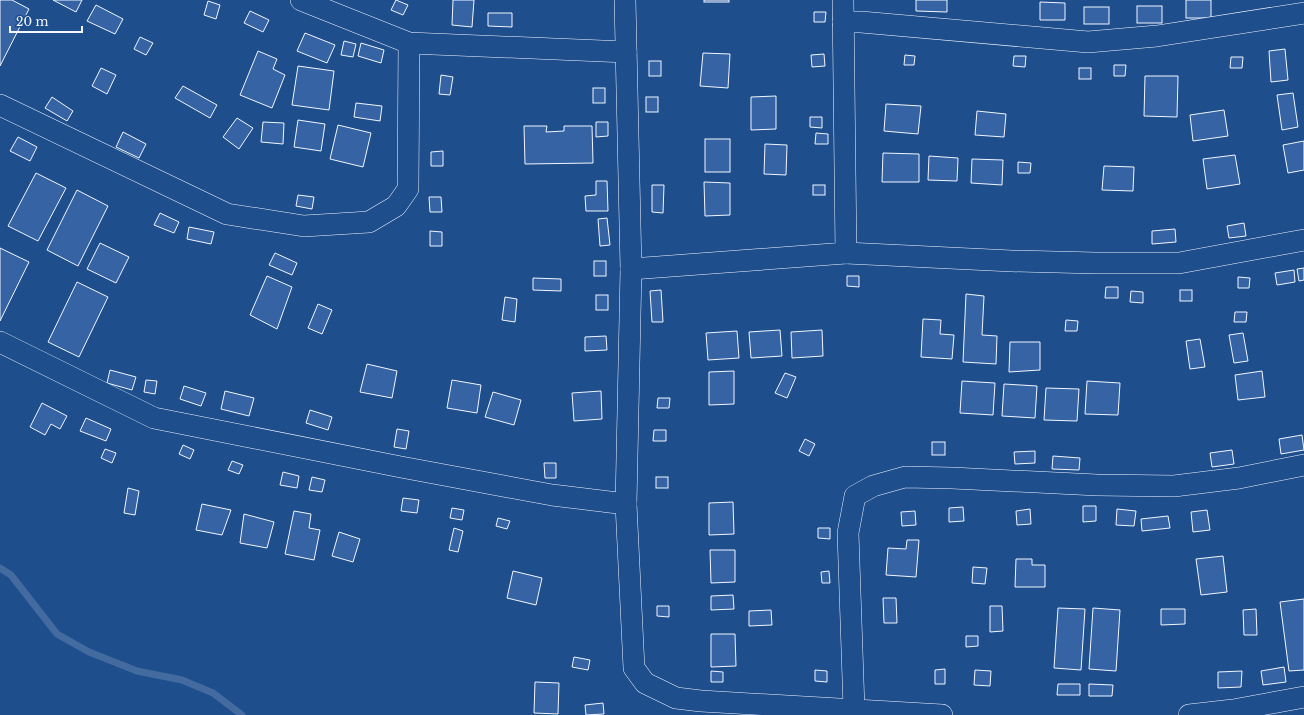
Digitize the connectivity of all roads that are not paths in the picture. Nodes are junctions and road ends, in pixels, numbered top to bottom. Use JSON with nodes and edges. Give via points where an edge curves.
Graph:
{"nodes":[{"id":1,"x":301,"y":0,"type":"edge"},
{"id":2,"x":625,"y":0,"type":"edge"},
{"id":3,"x":843,"y":0,"type":"edge"},
{"id":4,"x":1304,"y":13,"type":"edge"},
{"id":5,"x":843,"y":22,"type":"junction"},
{"id":6,"x":409,"y":42,"type":"junction"},
{"id":7,"x":626,"y":52,"type":"junction"},
{"id":8,"x":0,"y":105,"type":"edge"},
{"id":9,"x":1304,"y":240,"type":"edge"},
{"id":10,"x":846,"y":253,"type":"junction"},
{"id":11,"x":631,"y":269,"type":"junction"},
{"id":12,"x":0,"y":342,"type":"edge"},
{"id":13,"x":1304,"y":465,"type":"edge"},
{"id":14,"x":626,"y":504,"type":"junction"},
{"id":15,"x":1304,"y":697,"type":"edge"},
{"id":16,"x":854,"y":709,"type":"junction"},
{"id":17,"x":942,"y":715,"type":"edge"},
{"id":18,"x":1189,"y":715,"type":"edge"}],
"edges":[{"from":1,"to":6,"type":"street"},
{"from":2,"to":7,"type":"street"},
{"from":3,"to":5,"type":"street"},
{"from":4,"to":5,"type":"street","via":[[1157,36],[1088,42]]},
{"from":5,"to":10,"type":"street"},
{"from":6,"to":7,"type":"street"},
{"from":6,"to":8,"type":"street","via":[[408,189],[396,206],[369,222],[304,226],[227,214]]},
{"from":7,"to":11,"type":"street"},
{"from":9,"to":10,"type":"street","via":[[1179,263],[1028,261]]},
{"from":10,"to":11,"type":"street"},
{"from":11,"to":14,"type":"street"},
{"from":12,"to":14,"type":"street","via":[[154,418],[552,495]]},
{"from":13,"to":16,"type":"street","via":[[1239,478],[1174,486],[905,477],[873,486],[855,496],[848,533]]},
{"from":14,"to":16,"type":"street","via":[[634,668],[645,683],[676,698],[700,701]]},
{"from":15,"to":18,"type":"street"},
{"from":16,"to":17,"type":"street"}]}
